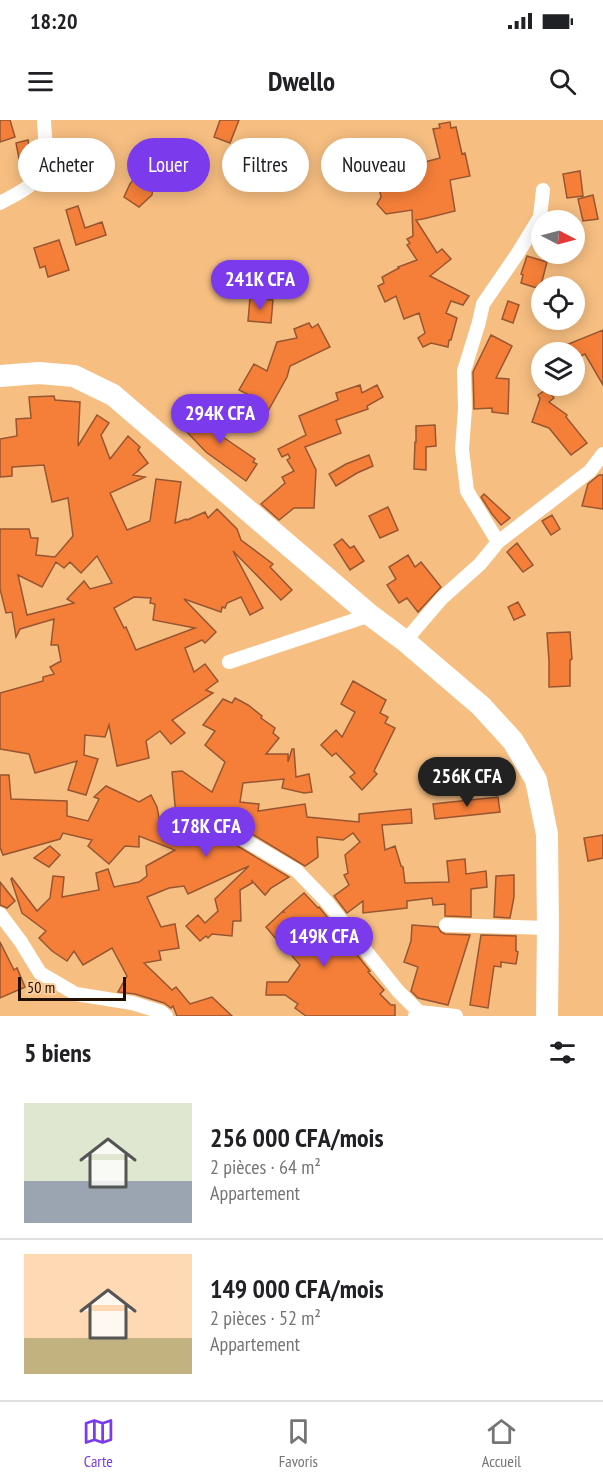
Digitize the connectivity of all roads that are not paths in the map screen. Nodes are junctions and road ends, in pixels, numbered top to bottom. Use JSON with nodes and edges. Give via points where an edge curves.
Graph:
{"nodes":[{"id":1,"x":44,"y":120,"type":"edge"},
{"id":2,"x":543,"y":190,"type":"dead end"},
{"id":3,"x":0,"y":203,"type":"edge"},
{"id":4,"x":0,"y":376,"type":"edge"},
{"id":5,"x":603,"y":454,"type":"edge"},
{"id":6,"x":598,"y":468,"type":"edge"},
{"id":7,"x":498,"y":542,"type":"junction"},
{"id":8,"x":370,"y":615,"type":"junction"},
{"id":9,"x":405,"y":641,"type":"junction"},
{"id":10,"x":229,"y":662,"type":"dead end"},
{"id":11,"x":219,"y":825,"type":"dead end"},
{"id":12,"x":0,"y":914,"type":"edge"},
{"id":13,"x":446,"y":925,"type":"dead end"},
{"id":14,"x":548,"y":928,"type":"junction"},
{"id":15,"x":417,"y":1014,"type":"edge"},
{"id":16,"x":166,"y":1016,"type":"edge"},
{"id":17,"x":456,"y":1016,"type":"edge"},
{"id":18,"x":547,"y":1016,"type":"edge"}],
"edges":[{"from":1,"to":3,"type":"street","via":[[43,170],[29,186]]},
{"from":2,"to":7,"type":"street","via":[[540,217],[483,304],[464,371],[462,449],[467,491]]},
{"from":4,"to":8,"type":"main road","via":[[74,376],[112,394]]},
{"from":5,"to":6,"type":"street"},
{"from":6,"to":7,"type":"street"},
{"from":7,"to":9,"type":"street"},
{"from":8,"to":9,"type":"main road"},
{"from":8,"to":10,"type":"street"},
{"from":9,"to":14,"type":"main road","via":[[481,706],[513,741],[536,780],[547,834]]},
{"from":11,"to":15,"type":"street","via":[[297,871]]},
{"from":12,"to":16,"type":"street","via":[[40,972],[76,993],[132,1003]]},
{"from":13,"to":14,"type":"street"},
{"from":14,"to":18,"type":"main road"},
{"from":15,"to":17,"type":"street"}]}
